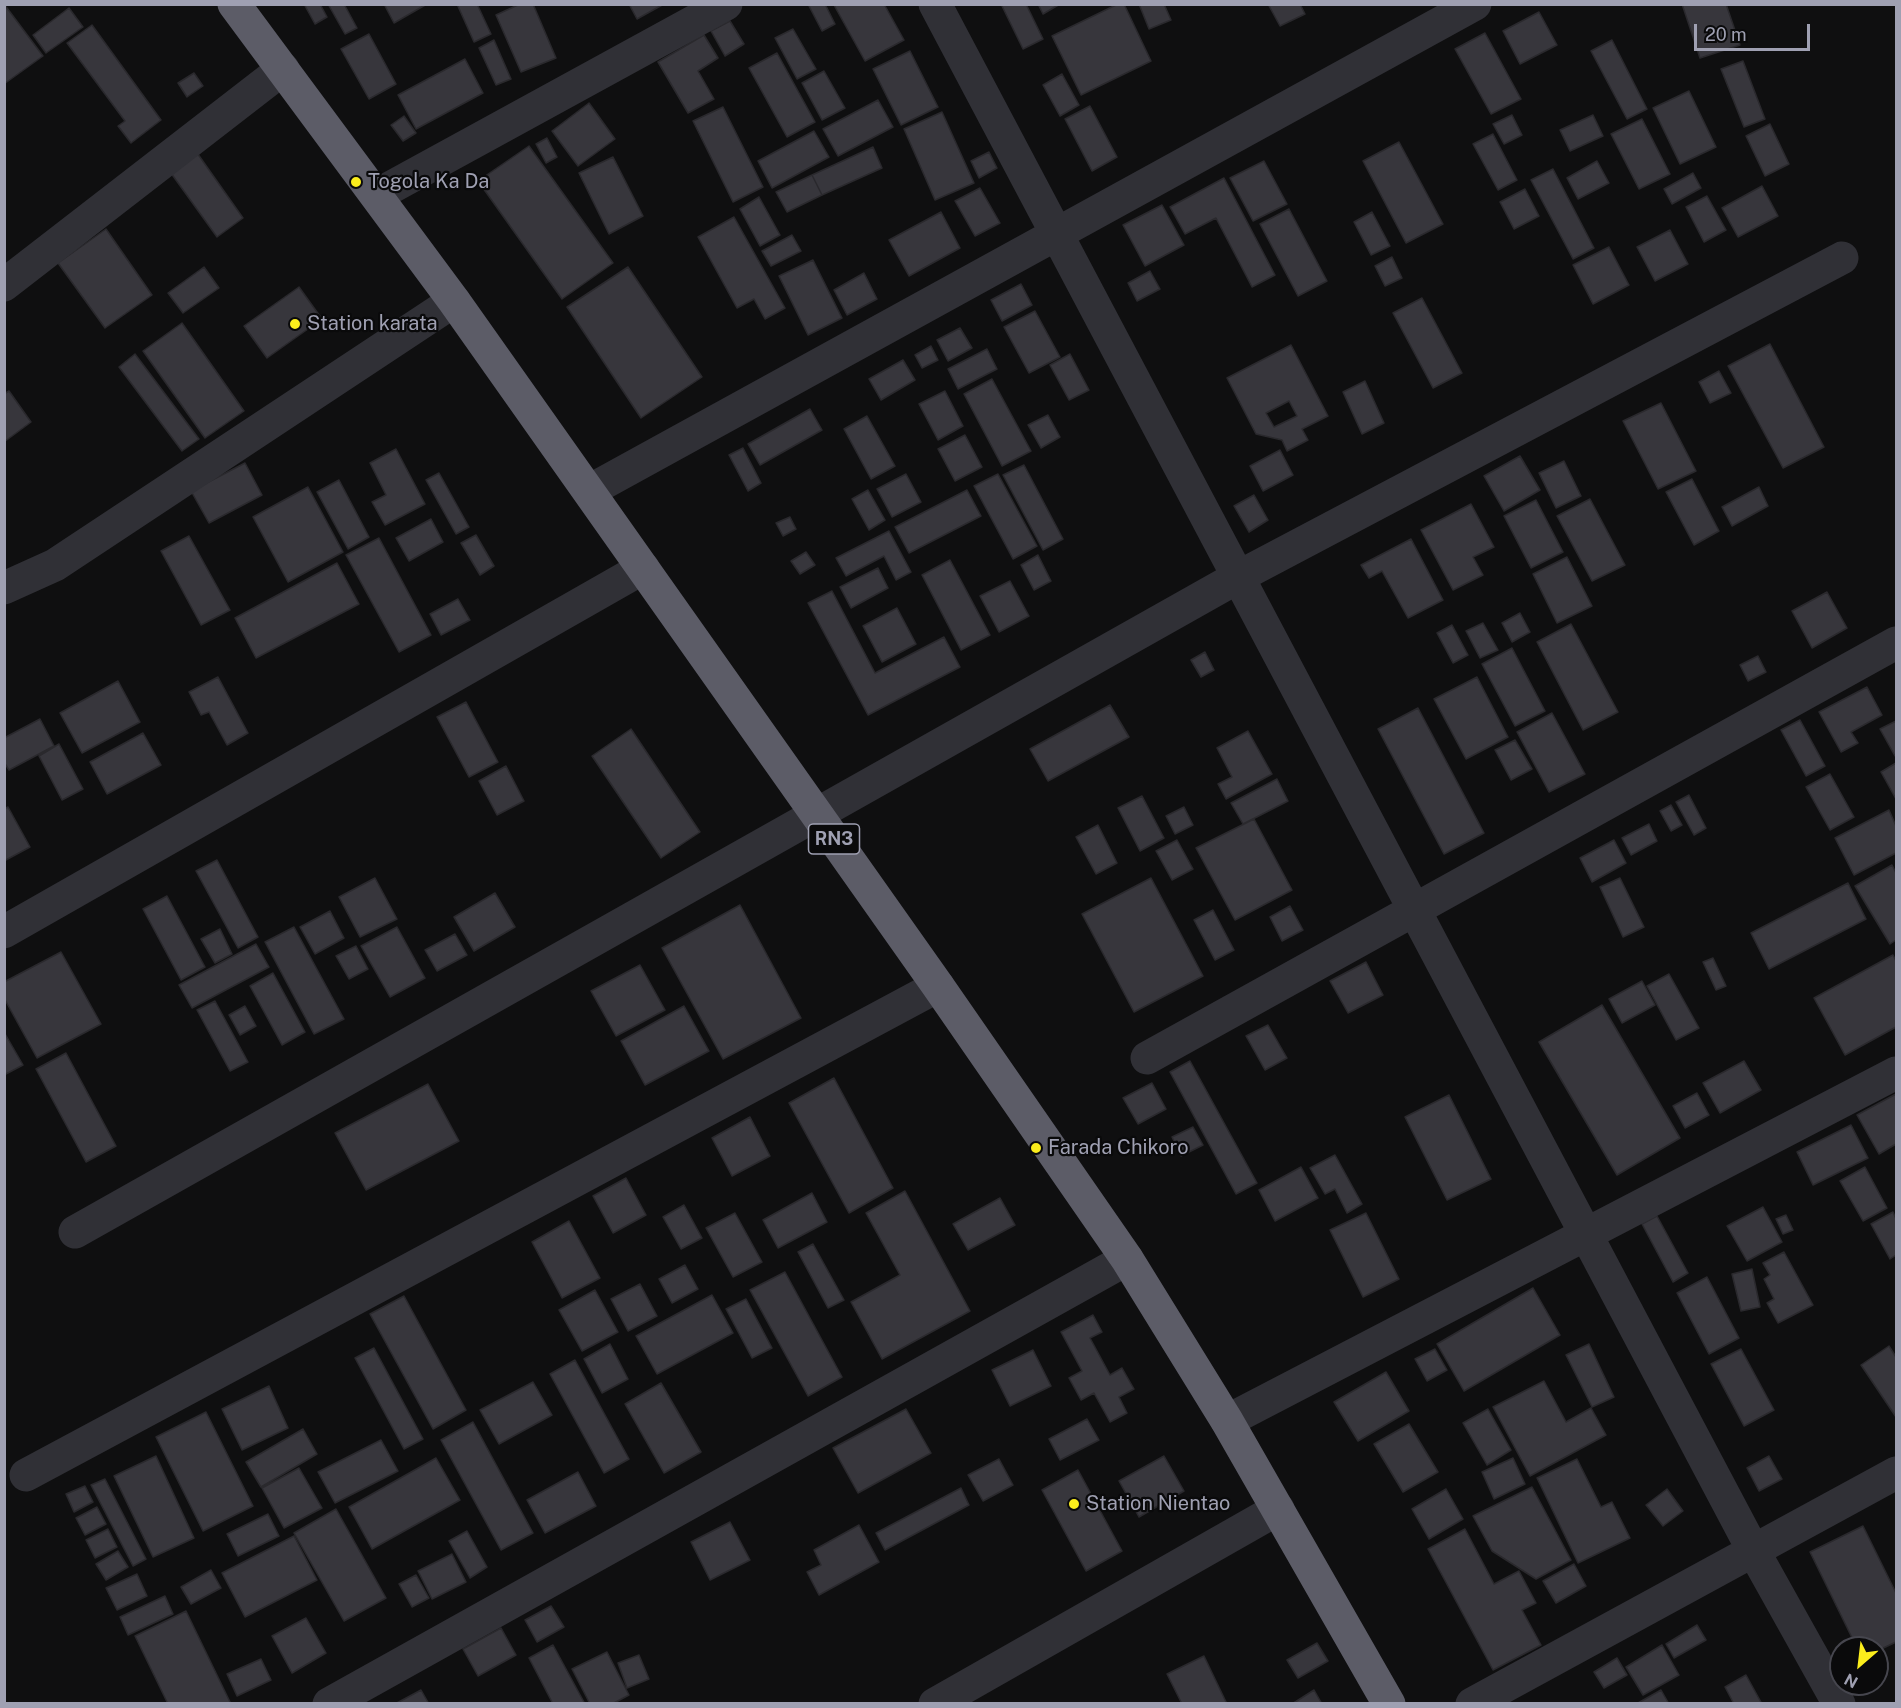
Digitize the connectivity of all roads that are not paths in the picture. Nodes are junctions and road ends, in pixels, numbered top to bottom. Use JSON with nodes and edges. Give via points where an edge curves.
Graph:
{"nodes":[{"id":1,"x":234,"y":4,"type":"edge"},
{"id":2,"x":726,"y":4,"type":"edge"},
{"id":3,"x":935,"y":4,"type":"edge"},
{"id":4,"x":1475,"y":4,"type":"edge"},
{"id":5,"x":283,"y":69,"type":"junction"},
{"id":6,"x":377,"y":195,"type":"junction"},
{"id":7,"x":1056,"y":233,"type":"junction"},
{"id":8,"x":1842,"y":258,"type":"dead end"},
{"id":9,"x":4,"y":285,"type":"edge"},
{"id":10,"x":454,"y":301,"type":"junction"},
{"id":11,"x":589,"y":491,"type":"junction"},
{"id":12,"x":643,"y":568,"type":"junction"},
{"id":13,"x":1238,"y":577,"type":"junction"},
{"id":14,"x":4,"y":588,"type":"edge"},
{"id":15,"x":1896,"y":643,"type":"edge"},
{"id":16,"x":817,"y":814,"type":"junction"},
{"id":17,"x":1414,"y":910,"type":"junction"},
{"id":18,"x":4,"y":932,"type":"edge"},
{"id":19,"x":938,"y":986,"type":"junction"},
{"id":20,"x":1147,"y":1058,"type":"dead end"},
{"id":21,"x":1896,"y":1073,"type":"edge"},
{"id":22,"x":75,"y":1232,"type":"dead end"},
{"id":23,"x":1586,"y":1234,"type":"junction"},
{"id":24,"x":1126,"y":1259,"type":"junction"},
{"id":25,"x":1227,"y":1421,"type":"junction"},
{"id":26,"x":1896,"y":1473,"type":"edge"},
{"id":27,"x":26,"y":1475,"type":"dead end"},
{"id":28,"x":1278,"y":1509,"type":"junction"},
{"id":29,"x":1754,"y":1550,"type":"junction"},
{"id":30,"x":329,"y":1704,"type":"edge"},
{"id":31,"x":934,"y":1704,"type":"edge"},
{"id":32,"x":1389,"y":1704,"type":"edge"},
{"id":33,"x":1472,"y":1704,"type":"edge"},
{"id":34,"x":1839,"y":1704,"type":"edge"}],
"edges":[{"from":1,"to":5,"type":"highway","number":"RN3"},
{"from":2,"to":6,"type":"street"},
{"from":3,"to":7,"type":"street"},
{"from":4,"to":7,"type":"street"},
{"from":5,"to":6,"type":"highway","number":"RN3"},
{"from":5,"to":9,"type":"street"},
{"from":6,"to":10,"type":"highway","number":"RN3"},
{"from":7,"to":11,"type":"street"},
{"from":7,"to":13,"type":"street"},
{"from":8,"to":13,"type":"street"},
{"from":10,"to":11,"type":"highway","number":"RN3"},
{"from":10,"to":14,"type":"street","via":[[55,565]]},
{"from":11,"to":12,"type":"highway","number":"RN3"},
{"from":12,"to":16,"type":"highway","number":"RN3"},
{"from":12,"to":18,"type":"street"},
{"from":13,"to":16,"type":"street"},
{"from":13,"to":17,"type":"street"},
{"from":15,"to":17,"type":"street"},
{"from":16,"to":19,"type":"highway","number":"RN3"},
{"from":16,"to":22,"type":"street"},
{"from":17,"to":20,"type":"street"},
{"from":17,"to":23,"type":"street"},
{"from":19,"to":24,"type":"highway","number":"RN3"},
{"from":19,"to":27,"type":"street"},
{"from":21,"to":23,"type":"street"},
{"from":23,"to":25,"type":"street"},
{"from":23,"to":29,"type":"street"},
{"from":24,"to":25,"type":"highway","number":"RN3"},
{"from":24,"to":30,"type":"street"},
{"from":25,"to":28,"type":"highway","number":"RN3"},
{"from":26,"to":29,"type":"street"},
{"from":28,"to":31,"type":"street"},
{"from":28,"to":32,"type":"highway","number":"RN3"},
{"from":29,"to":33,"type":"street"},
{"from":29,"to":34,"type":"street"}]}
